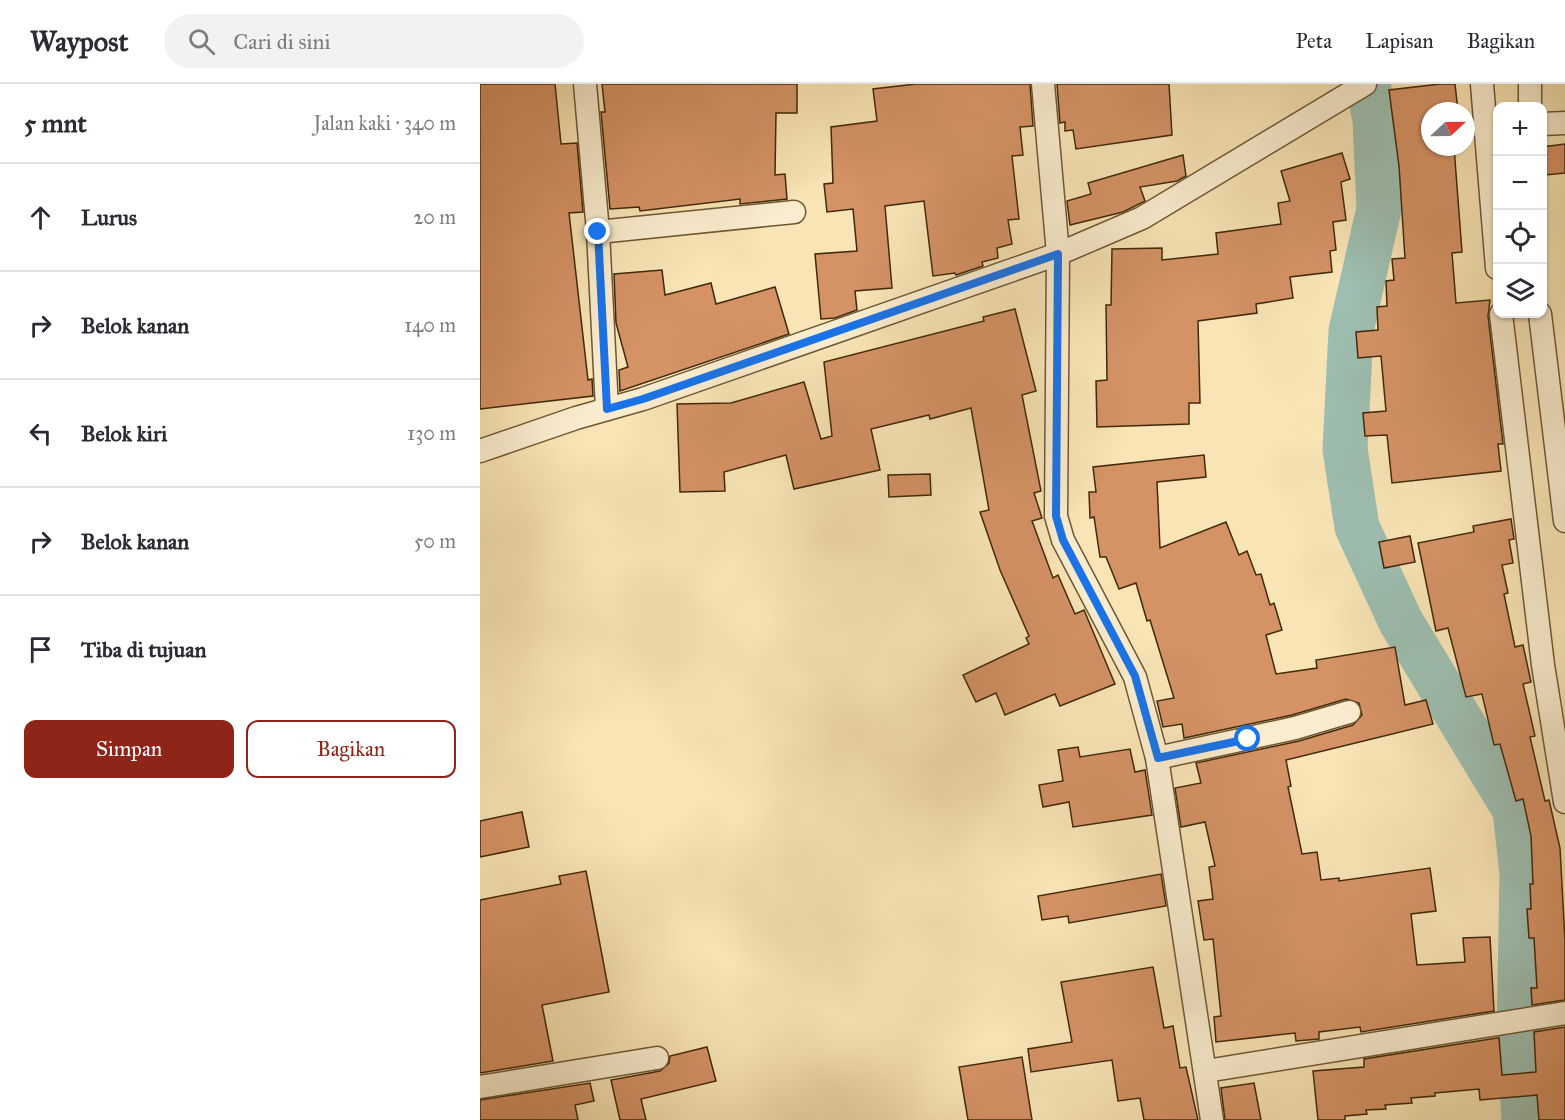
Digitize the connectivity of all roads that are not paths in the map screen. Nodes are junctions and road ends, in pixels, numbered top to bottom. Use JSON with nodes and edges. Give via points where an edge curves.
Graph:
{"nodes":[{"id":1,"x":585,"y":84,"type":"edge"},
{"id":2,"x":1042,"y":84,"type":"edge"},
{"id":3,"x":1482,"y":84,"type":"edge"},
{"id":4,"x":1530,"y":84,"type":"edge"},
{"id":5,"x":1359,"y":88,"type":"edge"},
{"id":6,"x":1530,"y":102,"type":"edge"},
{"id":7,"x":1565,"y":123,"type":"edge"},
{"id":8,"x":1547,"y":124,"type":"edge"},
{"id":9,"x":1491,"y":125,"type":"edge"},
{"id":10,"x":794,"y":212,"type":"dead end"},
{"id":11,"x":598,"y":232,"type":"junction"},
{"id":12,"x":1058,"y":254,"type":"junction"},
{"id":13,"x":1497,"y":264,"type":"edge"},
{"id":14,"x":1502,"y":318,"type":"edge"},
{"id":15,"x":1540,"y":318,"type":"edge"},
{"id":16,"x":607,"y":409,"type":"junction"},
{"id":17,"x":480,"y":451,"type":"edge"},
{"id":18,"x":1565,"y":521,"type":"edge"},
{"id":19,"x":1349,"y":712,"type":"dead end"},
{"id":20,"x":1158,"y":758,"type":"junction"},
{"id":21,"x":1565,"y":802,"type":"edge"},
{"id":22,"x":1565,"y":1013,"type":"edge"},
{"id":23,"x":657,"y":1058,"type":"dead end"},
{"id":24,"x":1206,"y":1071,"type":"junction"},
{"id":25,"x":480,"y":1087,"type":"edge"},
{"id":26,"x":1212,"y":1120,"type":"edge"}],
"edges":[{"from":1,"to":11,"type":"street"},
{"from":2,"to":12,"type":"street"},
{"from":3,"to":9,"type":"street"},
{"from":4,"to":6,"type":"street"},
{"from":5,"to":12,"type":"street","via":[[1142,218]]},
{"from":7,"to":8,"type":"street"},
{"from":9,"to":13,"type":"street"},
{"from":10,"to":11,"type":"street"},
{"from":11,"to":16,"type":"street"},
{"from":12,"to":16,"type":"street"},
{"from":12,"to":20,"type":"street","via":[[1056,516],[1080,575],[1135,676]]},
{"from":14,"to":21,"type":"street","via":[[1543,665]]},
{"from":15,"to":18,"type":"street"},
{"from":16,"to":17,"type":"street"},
{"from":19,"to":20,"type":"street"},
{"from":20,"to":24,"type":"street","via":[[1182,935]]},
{"from":22,"to":24,"type":"street"},
{"from":23,"to":25,"type":"street"},
{"from":24,"to":26,"type":"street"}]}
